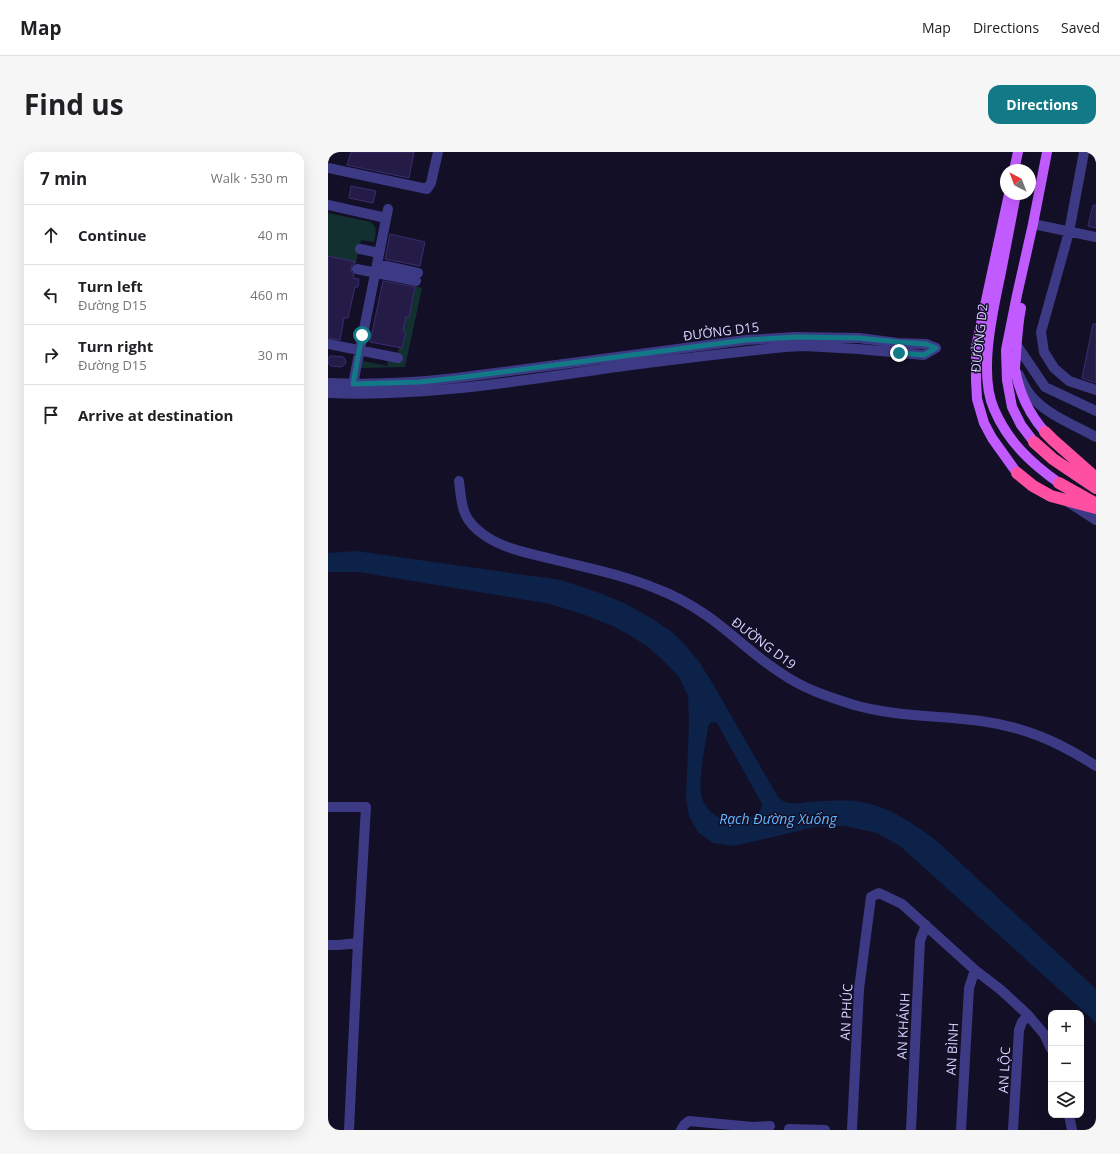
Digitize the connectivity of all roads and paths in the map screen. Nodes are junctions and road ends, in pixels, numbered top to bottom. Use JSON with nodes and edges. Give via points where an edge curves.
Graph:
{"nodes":[{"id":1,"x":438,"y":152,"type":"edge"},
{"id":2,"x":1018,"y":152,"type":"edge"},
{"id":3,"x":1024,"y":152,"type":"edge"},
{"id":4,"x":1047,"y":152,"type":"edge"},
{"id":5,"x":1053,"y":152,"type":"edge"},
{"id":6,"x":1084,"y":152,"type":"edge"},
{"id":7,"x":1015,"y":164,"type":"edge"},
{"id":8,"x":1022,"y":164,"type":"edge"},
{"id":9,"x":328,"y":168,"type":"edge"},
{"id":10,"x":1008,"y":200,"type":"edge"},
{"id":11,"x":1015,"y":200,"type":"edge"},
{"id":12,"x":328,"y":206,"type":"edge"},
{"id":13,"x":1036,"y":225,"type":"junction"},
{"id":14,"x":1068,"y":232,"type":"junction"},
{"id":15,"x":1096,"y":237,"type":"edge"},
{"id":16,"x":360,"y":249,"type":"dead end"},
{"id":17,"x":379,"y":253,"type":"junction"},
{"id":18,"x":376,"y":268,"type":"junction"},
{"id":19,"x":357,"y":269,"type":"dead end"},
{"id":20,"x":417,"y":277,"type":"dead end"},
{"id":21,"x":328,"y":344,"type":"edge"},
{"id":22,"x":1016,"y":344,"type":"junction"},
{"id":23,"x":359,"y":350,"type":"junction"},
{"id":24,"x":398,"y":358,"type":"dead end"},
{"id":25,"x":1015,"y":368,"type":"junction"},
{"id":26,"x":328,"y":383,"type":"edge"},
{"id":27,"x":353,"y":384,"type":"junction"},
{"id":28,"x":1096,"y":390,"type":"edge"},
{"id":29,"x":328,"y":393,"type":"edge"},
{"id":30,"x":1096,"y":411,"type":"edge"},
{"id":31,"x":1045,"y":432,"type":"joint"},
{"id":32,"x":1096,"y":436,"type":"edge"},
{"id":33,"x":1034,"y":442,"type":"joint"},
{"id":34,"x":1017,"y":473,"type":"joint"},
{"id":35,"x":1096,"y":478,"type":"edge"},
{"id":36,"x":459,"y":481,"type":"dead end"},
{"id":37,"x":1059,"y":484,"type":"joint"},
{"id":38,"x":1096,"y":488,"type":"edge"},
{"id":39,"x":1064,"y":500,"type":"junction"},
{"id":40,"x":1096,"y":504,"type":"edge"},
{"id":41,"x":1096,"y":508,"type":"edge"},
{"id":42,"x":1096,"y":520,"type":"edge"},
{"id":43,"x":1096,"y":766,"type":"edge"},
{"id":44,"x":328,"y":807,"type":"edge"},
{"id":45,"x":926,"y":925,"type":"junction"},
{"id":46,"x":358,"y":943,"type":"junction"},
{"id":47,"x":328,"y":945,"type":"edge"},
{"id":48,"x":975,"y":970,"type":"junction"},
{"id":49,"x":1028,"y":1015,"type":"junction"},
{"id":50,"x":1050,"y":1046,"type":"edge"},
{"id":51,"x":1070,"y":1118,"type":"edge"},
{"id":52,"x":770,"y":1126,"type":"dead end"},
{"id":53,"x":789,"y":1128,"type":"dead end"},
{"id":54,"x":753,"y":1129,"type":"edge"},
{"id":55,"x":348,"y":1130,"type":"edge"},
{"id":56,"x":681,"y":1130,"type":"edge"},
{"id":57,"x":825,"y":1130,"type":"edge"},
{"id":58,"x":852,"y":1130,"type":"edge"},
{"id":59,"x":911,"y":1130,"type":"edge"},
{"id":60,"x":961,"y":1130,"type":"edge"},
{"id":61,"x":1013,"y":1130,"type":"edge"},
{"id":62,"x":1072,"y":1130,"type":"edge"}],
"edges":[{"from":1,"to":9,"type":"street","via":[[430,186],[427,188]]},
{"from":2,"to":7,"type":"main road"},
{"from":3,"to":8,"type":"main road"},
{"from":4,"to":13,"type":"main road"},
{"from":5,"to":13,"type":"main road"},
{"from":6,"to":14,"type":"street"},
{"from":10,"to":34,"type":"main road","name":"ĐƯỜNG D2","via":[[976,348],[976,380],[977,399],[984,423]]},
{"from":11,"to":37,"type":"main road","name":"ĐƯỜNG D2","via":[[992,316],[987,360],[988,387],[993,408],[1007,434],[1021,452]]},
{"from":12,"to":17,"type":"street","via":[[387,213]]},
{"from":13,"to":14,"type":"street"},
{"from":13,"to":22,"type":"main road"},
{"from":13,"to":33,"type":"main road","via":[[1006,350],[1007,380],[1012,407]]},
{"from":14,"to":15,"type":"street"},
{"from":14,"to":28,"type":"street","via":[[1041,332],[1044,352],[1054,368],[1069,381]]},
{"from":16,"to":17,"type":"street"},
{"from":17,"to":18,"type":"street"},
{"from":18,"to":19,"type":"street"},
{"from":18,"to":20,"type":"street"},
{"from":18,"to":23,"type":"street"},
{"from":21,"to":23,"type":"street"},
{"from":22,"to":25,"type":"main road"},
{"from":22,"to":30,"type":"street","via":[[1045,387]]},
{"from":23,"to":24,"type":"street"},
{"from":23,"to":27,"type":"street"},
{"from":25,"to":31,"type":"main road","via":[[1028,406]]},
{"from":25,"to":32,"type":"street","via":[[1037,403],[1056,416]]},
{"from":26,"to":27,"type":"street","name":"ĐƯỜNG D15"},
{"from":27,"to":29,"type":"street","name":"ĐƯỜNG D15","via":[[456,378],[746,340],[796,337],[859,338],[926,344],[936,348],[924,355],[785,346],[436,390],[376,394]]},
{"from":31,"to":35,"type":"highway"},
{"from":33,"to":38,"type":"highway","via":[[1053,459]]},
{"from":34,"to":39,"type":"highway","via":[[1045,493]]},
{"from":36,"to":43,"type":"street","name":"ĐƯỜNG D19","via":[[463,512],[482,534],[497,543],[514,550],[614,574],[682,600],[798,684],[853,705],[879,711],[1002,724],[1052,741]]},
{"from":37,"to":40,"type":"highway"},
{"from":39,"to":41,"type":"highway"},
{"from":39,"to":42,"type":"street"},
{"from":44,"to":46,"type":"street","via":[[366,806]]},
{"from":45,"to":48,"type":"street"},
{"from":45,"to":58,"type":"street","name":"AN PHÚC","via":[[902,904],[879,893],[871,897],[859,989]]},
{"from":45,"to":59,"type":"street","name":"AN KHÁNH","via":[[920,941]]},
{"from":46,"to":47,"type":"street"},
{"from":46,"to":55,"type":"street"},
{"from":48,"to":49,"type":"street","via":[[1002,990]]},
{"from":48,"to":60,"type":"street","name":"AN BÌNH","via":[[969,988]]},
{"from":49,"to":50,"type":"street","via":[[1044,1034]]},
{"from":49,"to":61,"type":"street","name":"AN LỘC","via":[[1019,1030]]},
{"from":51,"to":62,"type":"street"},
{"from":52,"to":54,"type":"street"},
{"from":53,"to":57,"type":"street"},
{"from":54,"to":56,"type":"street","via":[[688,1121]]}]}
